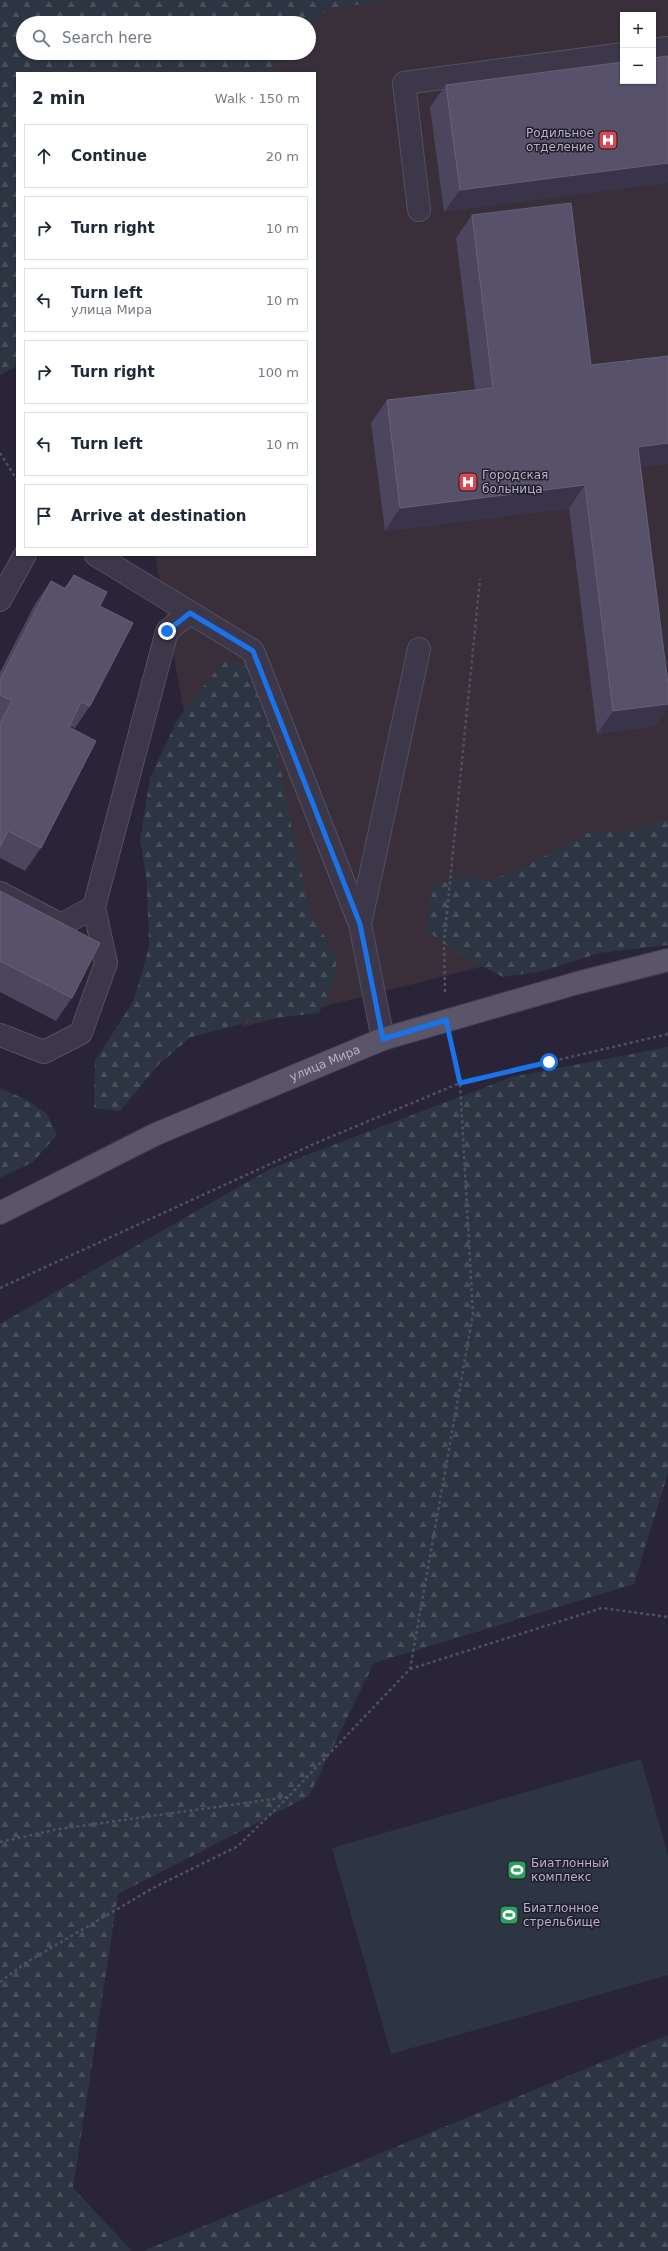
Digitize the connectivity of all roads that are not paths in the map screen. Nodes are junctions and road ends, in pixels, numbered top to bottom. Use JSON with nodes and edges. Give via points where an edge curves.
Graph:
{"nodes":[{"id":1,"x":668,"y":48,"type":"edge"},
{"id":2,"x":656,"y":50,"type":"edge"},
{"id":3,"x":620,"y":54,"type":"edge"},
{"id":4,"x":420,"y":210,"type":"dead end"},
{"id":5,"x":24,"y":556,"type":"edge"},
{"id":6,"x":98,"y":556,"type":"edge"},
{"id":7,"x":0,"y":600,"type":"edge"},
{"id":8,"x":190,"y":613,"type":"junction"},
{"id":9,"x":419,"y":649,"type":"dead end"},
{"id":10,"x":0,"y":893,"type":"edge"},
{"id":11,"x":94,"y":907,"type":"junction"},
{"id":12,"x":360,"y":924,"type":"junction"},
{"id":13,"x":668,"y":960,"type":"edge"},
{"id":14,"x":0,"y":1035,"type":"edge"},
{"id":15,"x":383,"y":1039,"type":"junction"},
{"id":16,"x":0,"y":1214,"type":"edge"}],
"edges":[{"from":1,"to":2,"type":"lane"},
{"from":3,"to":4,"type":"lane","via":[[404,83]]},
{"from":5,"to":7,"type":"lane"},
{"from":6,"to":8,"type":"lane"},
{"from":8,"to":11,"type":"lane","via":[[167,631]]},
{"from":8,"to":12,"type":"lane","via":[[253,651]]},
{"from":9,"to":12,"type":"lane"},
{"from":10,"to":11,"type":"lane","via":[[61,925]]},
{"from":11,"to":14,"type":"lane","via":[[106,963],[81,1033],[44,1052]]},
{"from":12,"to":15,"type":"lane"},
{"from":13,"to":15,"type":"main road","name":"улица Мира","via":[[577,983]]},
{"from":15,"to":16,"type":"main road","name":"улица Мира","via":[[156,1134]]}]}
